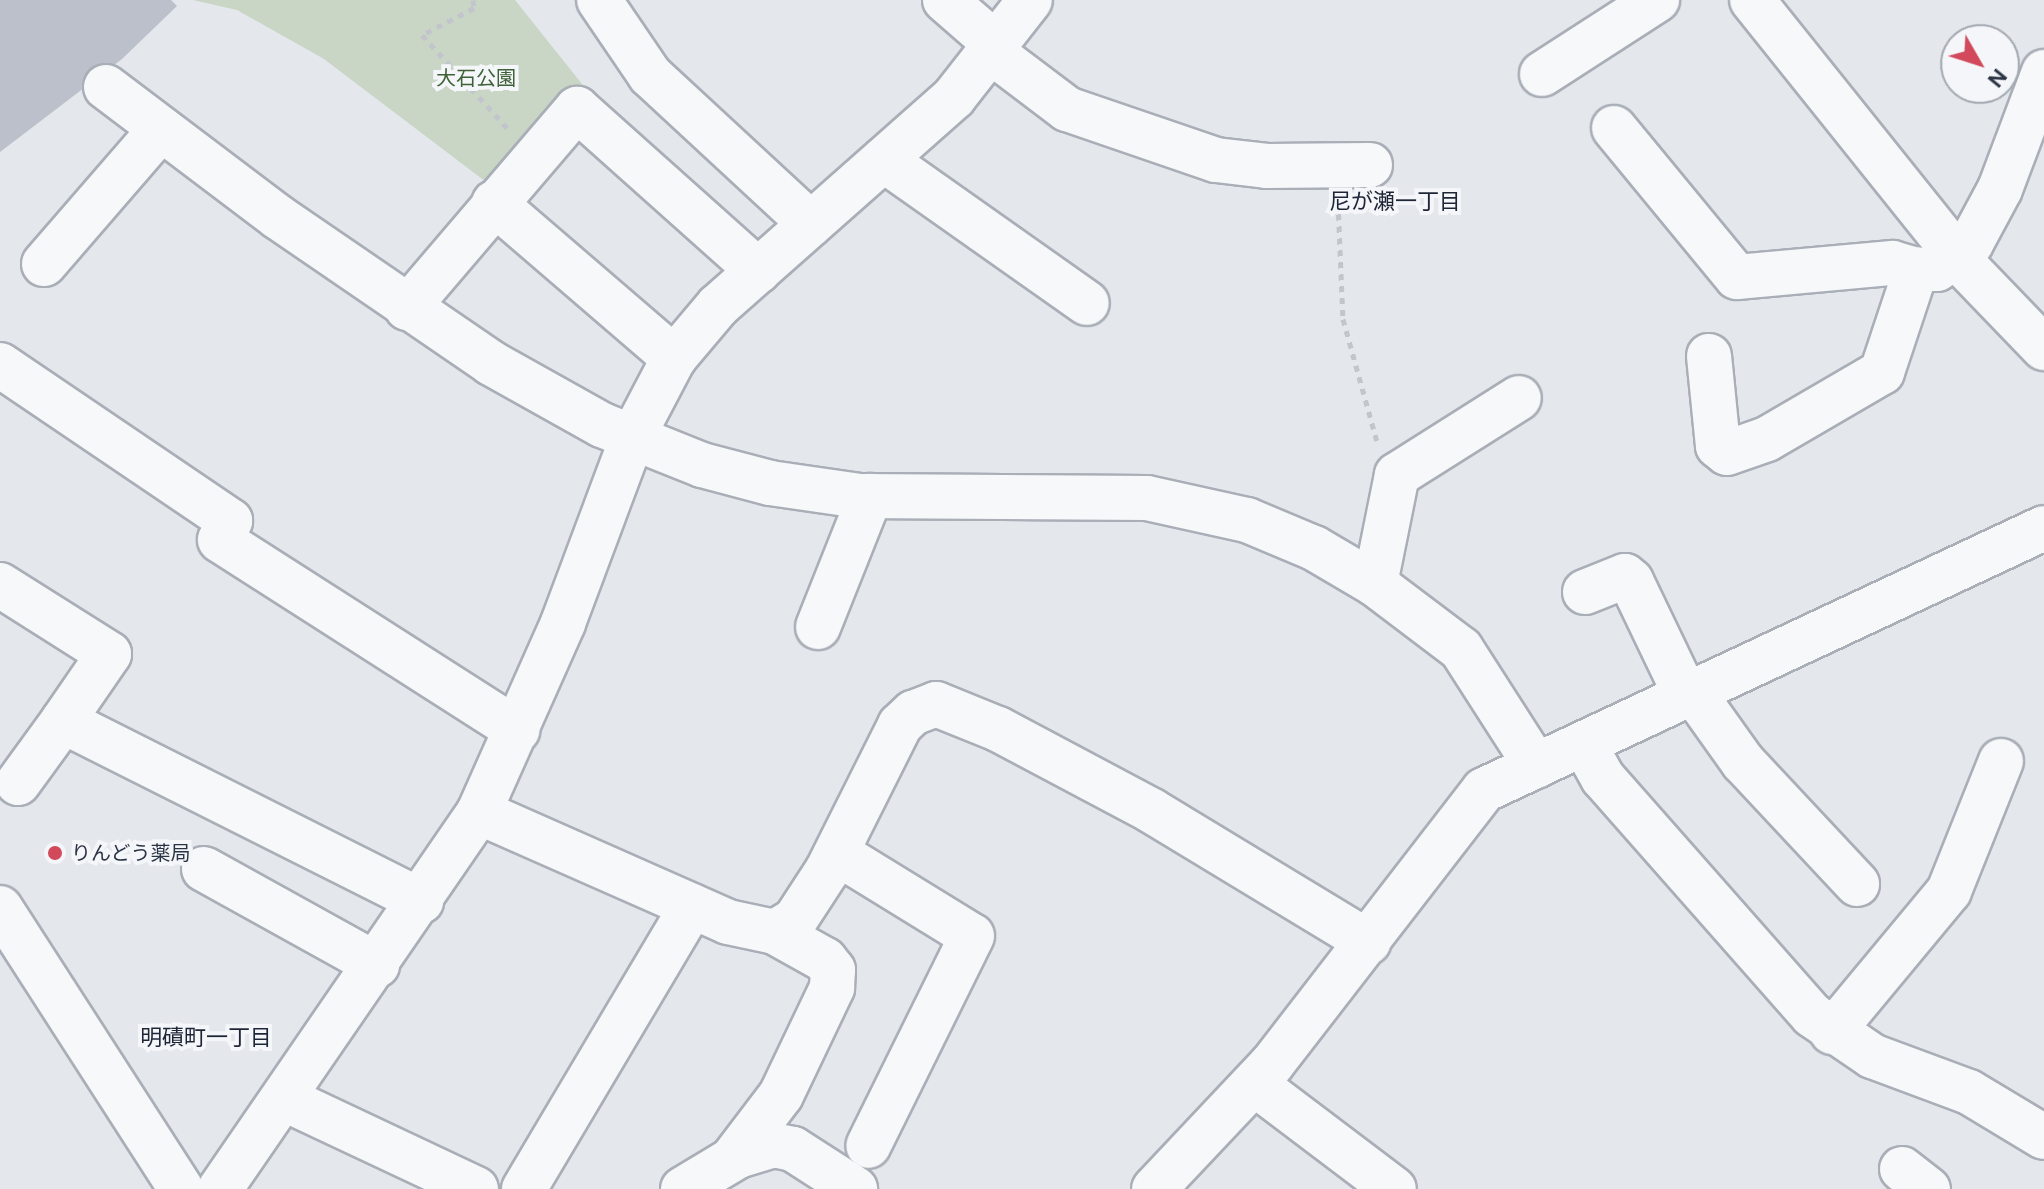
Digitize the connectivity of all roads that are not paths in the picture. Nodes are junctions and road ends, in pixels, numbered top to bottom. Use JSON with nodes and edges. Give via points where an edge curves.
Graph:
{"nodes":[{"id":1,"x":599,"y":0,"type":"edge"},
{"id":2,"x":945,"y":0,"type":"edge"},
{"id":3,"x":1030,"y":0,"type":"edge"},
{"id":4,"x":1657,"y":0,"type":"edge"},
{"id":5,"x":1752,"y":0,"type":"edge"},
{"id":6,"x":996,"y":50,"type":"junction"},
{"id":7,"x":2044,"y":72,"type":"edge"},
{"id":8,"x":1542,"y":74,"type":"dead end"},
{"id":9,"x":106,"y":87,"type":"dead end"},
{"id":10,"x":1614,"y":128,"type":"dead end"},
{"id":11,"x":160,"y":130,"type":"junction"},
{"id":12,"x":884,"y":160,"type":"junction"},
{"id":13,"x":1353,"y":165,"type":"road end"},
{"id":14,"x":494,"y":203,"type":"junction"},
{"id":15,"x":811,"y":224,"type":"junction"},
{"id":16,"x":1957,"y":256,"type":"junction"},
{"id":17,"x":44,"y":264,"type":"dead end"},
{"id":18,"x":1916,"y":270,"type":"junction"},
{"id":19,"x":758,"y":271,"type":"junction"},
{"id":20,"x":1087,"y":303,"type":"dead end"},
{"id":21,"x":407,"y":308,"type":"junction"},
{"id":22,"x":2044,"y":348,"type":"edge"},
{"id":23,"x":1709,"y":356,"type":"dead end"},
{"id":24,"x":674,"y":358,"type":"junction"},
{"id":25,"x":0,"y":365,"type":"edge"},
{"id":26,"x":1519,"y":398,"type":"dead end"},
{"id":27,"x":632,"y":438,"type":"junction"},
{"id":28,"x":870,"y":496,"type":"junction"},
{"id":29,"x":2044,"y":528,"type":"edge"},
{"id":30,"x":1375,"y":584,"type":"junction"},
{"id":31,"x":0,"y":585,"type":"edge"},
{"id":32,"x":1585,"y":592,"type":"dead end"},
{"id":33,"x":818,"y":627,"type":"dead end"},
{"id":34,"x":1690,"y":694,"type":"junction"},
{"id":35,"x":63,"y":721,"type":"junction"},
{"id":36,"x":517,"y":730,"type":"junction"},
{"id":37,"x":1584,"y":744,"type":"junction"},
{"id":38,"x":2001,"y":761,"type":"dead end"},
{"id":39,"x":1536,"y":766,"type":"junction"},
{"id":40,"x":18,"y":783,"type":"dead end"},
{"id":41,"x":479,"y":812,"type":"junction"},
{"id":42,"x":837,"y":853,"type":"junction"},
{"id":43,"x":204,"y":869,"type":"dead end"},
{"id":44,"x":1857,"y":884,"type":"dead end"},
{"id":45,"x":421,"y":901,"type":"junction"},
{"id":46,"x":692,"y":906,"type":"junction"},
{"id":47,"x":0,"y":908,"type":"edge"},
{"id":48,"x":775,"y":932,"type":"junction"},
{"id":49,"x":1368,"y":942,"type":"junction"},
{"id":50,"x":377,"y":965,"type":"junction"},
{"id":51,"x":1832,"y":1032,"type":"junction"},
{"id":52,"x":1255,"y":1084,"type":"junction"},
{"id":53,"x":285,"y":1099,"type":"junction"},
{"id":54,"x":2044,"y":1137,"type":"edge"},
{"id":55,"x":868,"y":1146,"type":"dead end"},
{"id":56,"x":733,"y":1158,"type":"junction"},
{"id":57,"x":181,"y":1189,"type":"edge"},
{"id":58,"x":220,"y":1189,"type":"edge"},
{"id":59,"x":476,"y":1189,"type":"edge"},
{"id":60,"x":524,"y":1189,"type":"edge"},
{"id":61,"x":683,"y":1189,"type":"edge"},
{"id":62,"x":855,"y":1189,"type":"edge"},
{"id":63,"x":1154,"y":1189,"type":"edge"},
{"id":64,"x":1394,"y":1189,"type":"edge"}],
"edges":[{"from":1,"to":15,"type":"street","via":[[650,75]]},
{"from":2,"to":6,"type":"street"},
{"from":3,"to":6,"type":"street"},
{"from":4,"to":8,"type":"street"},
{"from":5,"to":16,"type":"street"},
{"from":6,"to":12,"type":"street","via":[[954,97]]},
{"from":6,"to":13,"type":"street","via":[[1067,109],[1117,129],[1216,160]]},
{"from":7,"to":16,"type":"street","via":[[2012,166],[1971,243]]},
{"from":9,"to":11,"type":"street"},
{"from":10,"to":18,"type":"street","via":[[1737,277],[1892,263]]},
{"from":11,"to":17,"type":"street"},
{"from":11,"to":21,"type":"street"},
{"from":12,"to":15,"type":"street"},
{"from":12,"to":20,"type":"street"},
{"from":14,"to":19,"type":"street","via":[[577,109]]},
{"from":14,"to":21,"type":"street"},
{"from":14,"to":24,"type":"street"},
{"from":15,"to":19,"type":"street"},
{"from":16,"to":18,"type":"street","via":[[1937,269]]},
{"from":16,"to":22,"type":"street"},
{"from":18,"to":23,"type":"street","via":[[1882,372],[1767,439],[1727,453],[1718,446]]},
{"from":19,"to":24,"type":"street","via":[[697,327]]},
{"from":21,"to":27,"type":"street","via":[[541,393]]},
{"from":24,"to":27,"type":"street"},
{"from":25,"to":36,"type":"street","via":[[230,521],[220,540]]},
{"from":26,"to":30,"type":"street","via":[[1397,475]]},
{"from":27,"to":28,"type":"street","via":[[743,477]]},
{"from":27,"to":36,"type":"street"},
{"from":28,"to":30,"type":"street","via":[[1087,496],[1188,504],[1292,538]]},
{"from":28,"to":33,"type":"street"},
{"from":29,"to":34,"type":"street"},
{"from":30,"to":39,"type":"street","via":[[1472,662]]},
{"from":31,"to":35,"type":"street","via":[[109,654]]},
{"from":32,"to":34,"type":"street","via":[[1625,576],[1631,581]]},
{"from":34,"to":37,"type":"street"},
{"from":34,"to":44,"type":"street","via":[[1743,762]]},
{"from":35,"to":40,"type":"street"},
{"from":35,"to":45,"type":"street"},
{"from":36,"to":41,"type":"street"},
{"from":37,"to":39,"type":"street"},
{"from":37,"to":51,"type":"street","via":[[1603,778]]},
{"from":38,"to":51,"type":"street","via":[[1949,891]]},
{"from":39,"to":49,"type":"street","via":[[1484,790]]},
{"from":41,"to":45,"type":"street"},
{"from":41,"to":46,"type":"street"},
{"from":42,"to":48,"type":"street","via":[[804,909]]},
{"from":42,"to":49,"type":"street","via":[[900,725],[936,704],[998,729],[1152,811]]},
{"from":42,"to":55,"type":"street","via":[[972,936]]},
{"from":43,"to":50,"type":"street"},
{"from":45,"to":50,"type":"street"},
{"from":46,"to":48,"type":"street"},
{"from":46,"to":60,"type":"street"},
{"from":47,"to":57,"type":"street"},
{"from":48,"to":56,"type":"street","via":[[825,960],[833,970],[832,988],[781,1095]]},
{"from":49,"to":52,"type":"street"},
{"from":50,"to":53,"type":"street"},
{"from":51,"to":54,"type":"street","via":[[1872,1056],[1969,1092]]},
{"from":52,"to":63,"type":"street"},
{"from":52,"to":64,"type":"street"},
{"from":53,"to":58,"type":"street"},
{"from":53,"to":59,"type":"street"},
{"from":56,"to":61,"type":"street"},
{"from":56,"to":62,"type":"street","via":[[782,1146]]}]}
